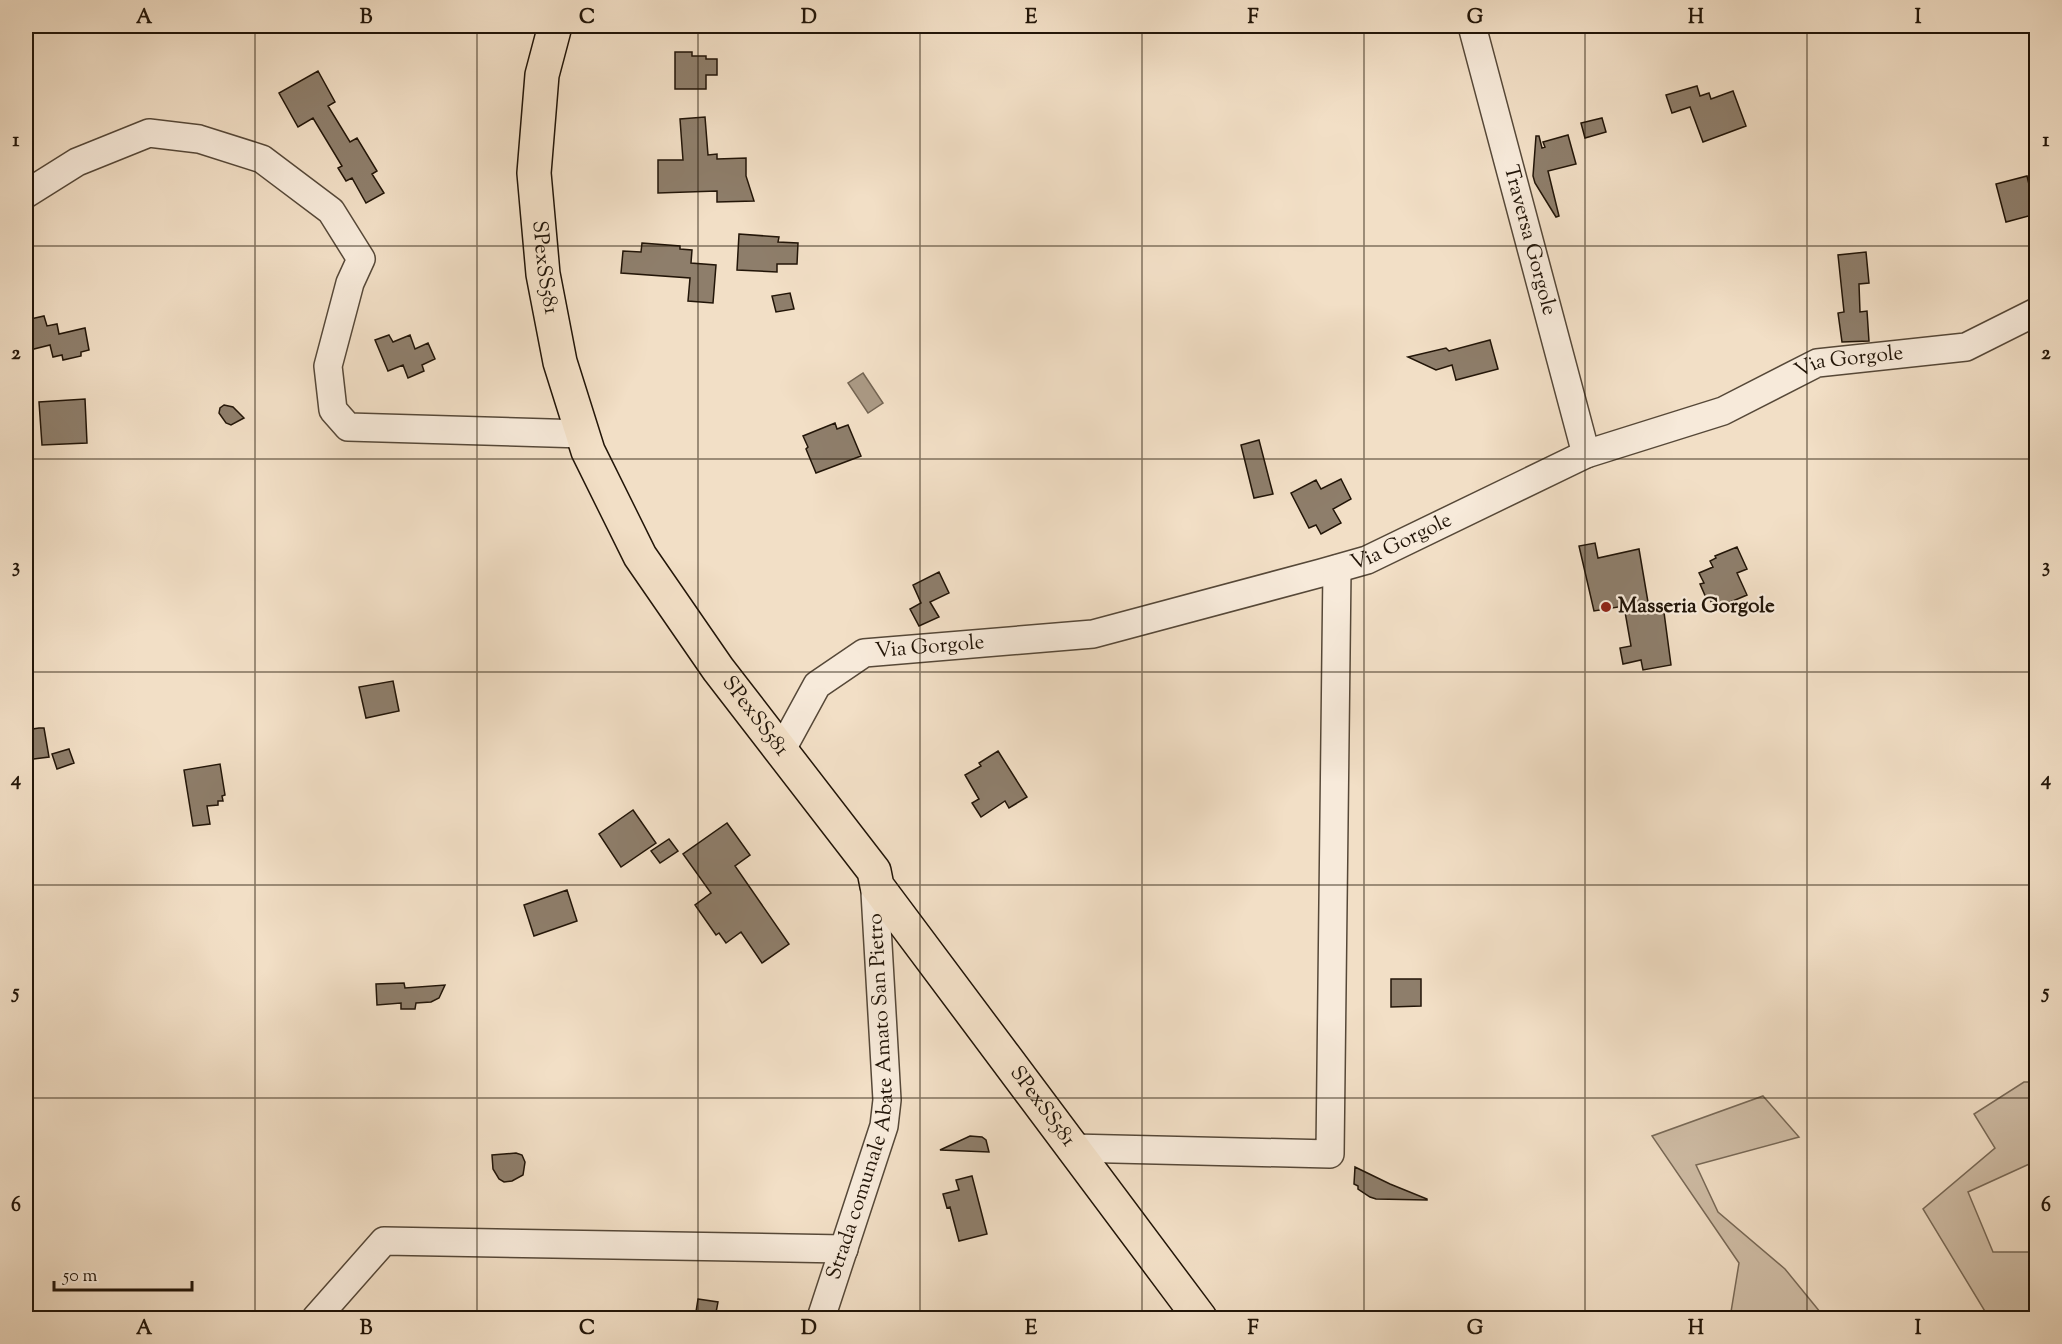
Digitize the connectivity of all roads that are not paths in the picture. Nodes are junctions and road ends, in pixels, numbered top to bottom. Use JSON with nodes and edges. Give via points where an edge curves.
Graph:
{"nodes":[{"id":1,"x":555,"y":26,"type":"edge"},
{"id":2,"x":1472,"y":26,"type":"edge"},
{"id":3,"x":26,"y":194,"type":"edge"},
{"id":4,"x":2037,"y":312,"type":"edge"},
{"id":5,"x":583,"y":434,"type":"junction"},
{"id":6,"x":1586,"y":454,"type":"junction"},
{"id":7,"x":1337,"y":569,"type":"junction"},
{"id":8,"x":781,"y":751,"type":"junction"},
{"id":9,"x":874,"y":871,"type":"junction"},
{"id":10,"x":1072,"y":1148,"type":"junction"},
{"id":11,"x":844,"y":1250,"type":"junction"},
{"id":12,"x":316,"y":1318,"type":"edge"},
{"id":13,"x":821,"y":1318,"type":"edge"},
{"id":14,"x":1200,"y":1318,"type":"edge"}],
"edges":[{"from":1,"to":5,"type":"main road","name":"SPexSS581","via":[[542,75],[534,173],[543,274],[560,362]]},
{"from":2,"to":6,"type":"street","name":"Traversa Gorgole"},
{"from":3,"to":5,"type":"street","via":[[77,162],[149,133],[199,139],[262,159],[331,211],[361,259],[350,283],[328,366],[333,410],[348,427]]},
{"from":4,"to":6,"type":"street","name":"Via Gorgole","via":[[1966,347],[1818,363],[1723,411]]},
{"from":5,"to":8,"type":"main road","name":"SPexSS581","via":[[640,556],[718,669]]},
{"from":6,"to":7,"type":"street","name":"Via Gorgole","via":[[1367,560]]},
{"from":7,"to":8,"type":"street","name":"Via Gorgole","via":[[1093,634],[864,653],[817,685]]},
{"from":7,"to":10,"type":"street","via":[[1330,1154]]},
{"from":8,"to":9,"type":"main road","name":"SPexSS581"},
{"from":9,"to":10,"type":"main road","name":"SPexSS581","via":[[877,886]]},
{"from":9,"to":11,"type":"street","name":"Strada comunale Abate Amato San Pietro","via":[[887,1100],[884,1126]]},
{"from":10,"to":14,"type":"main road","name":"SPexSS581"},
{"from":11,"to":12,"type":"street","via":[[384,1241]]},
{"from":11,"to":13,"type":"street","name":"Strada comunale Abate Amato San Pietro"}]}
